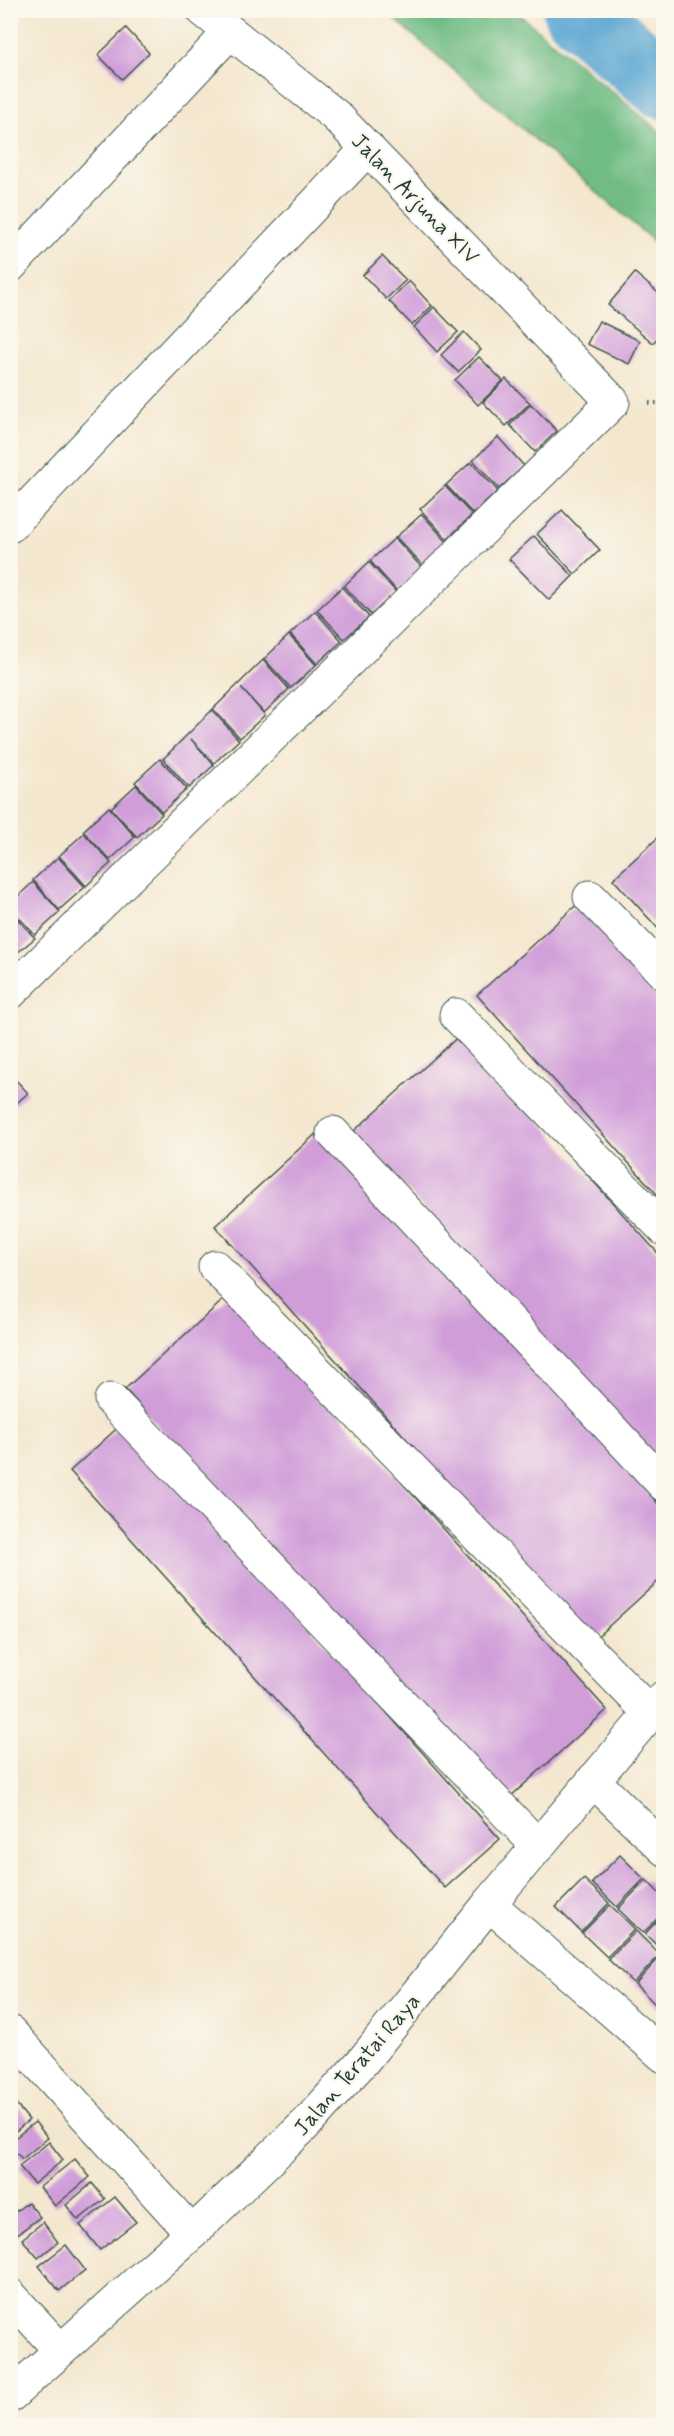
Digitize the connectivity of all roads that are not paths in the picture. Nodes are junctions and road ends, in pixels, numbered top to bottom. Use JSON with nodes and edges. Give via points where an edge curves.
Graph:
{"nodes":[{"id":1,"x":203,"y":10,"type":"edge"},
{"id":2,"x":230,"y":32,"type":"junction"},
{"id":3,"x":368,"y":148,"type":"junction"},
{"id":4,"x":10,"y":266,"type":"edge"},
{"id":5,"x":10,"y":526,"type":"edge"},
{"id":6,"x":590,"y":897,"type":"dead end"},
{"id":7,"x":663,"y":973,"type":"edge"},
{"id":8,"x":10,"y":993,"type":"edge"},
{"id":9,"x":456,"y":1015,"type":"dead end"},
{"id":10,"x":333,"y":1133,"type":"dead end"},
{"id":11,"x":663,"y":1229,"type":"edge"},
{"id":12,"x":215,"y":1268,"type":"dead end"},
{"id":13,"x":111,"y":1400,"type":"dead end"},
{"id":14,"x":663,"y":1485,"type":"edge"},
{"id":15,"x":657,"y":1705,"type":"edge"},
{"id":16,"x":598,"y":1784,"type":"junction"},
{"id":17,"x":659,"y":1845,"type":"edge"},
{"id":18,"x":538,"y":1846,"type":"junction"},
{"id":19,"x":496,"y":1910,"type":"junction"},
{"id":20,"x":10,"y":2032,"type":"edge"},
{"id":21,"x":663,"y":2056,"type":"edge"},
{"id":22,"x":192,"y":2233,"type":"junction"},
{"id":23,"x":10,"y":2295,"type":"edge"},
{"id":24,"x":60,"y":2350,"type":"junction"},
{"id":25,"x":10,"y":2396,"type":"edge"}],
"edges":[{"from":1,"to":2,"type":"street","name":"Jalan Arjuna XIV"},
{"from":2,"to":3,"type":"street","name":"Jalan Arjuna XIV","via":[[336,116]]},
{"from":2,"to":4,"type":"street"},
{"from":3,"to":5,"type":"street"},
{"from":3,"to":8,"type":"street","name":"Jalan Arjuna XIV","via":[[613,402]]},
{"from":6,"to":7,"type":"street"},
{"from":9,"to":11,"type":"street"},
{"from":10,"to":14,"type":"street"},
{"from":12,"to":15,"type":"street"},
{"from":13,"to":18,"type":"street"},
{"from":15,"to":16,"type":"street","name":"Jalan Teratai Raya"},
{"from":16,"to":17,"type":"street"},
{"from":16,"to":18,"type":"street","name":"Jalan Teratai Raya"},
{"from":18,"to":19,"type":"street","name":"Jalan Teratai Raya"},
{"from":19,"to":21,"type":"street"},
{"from":19,"to":22,"type":"street","name":"Jalan Teratai Raya","via":[[307,2123]]},
{"from":20,"to":22,"type":"street"},
{"from":22,"to":24,"type":"street","name":"Jalan Teratai Raya"},
{"from":23,"to":24,"type":"street"},
{"from":24,"to":25,"type":"street","name":"Jalan Teratai Raya"}]}
